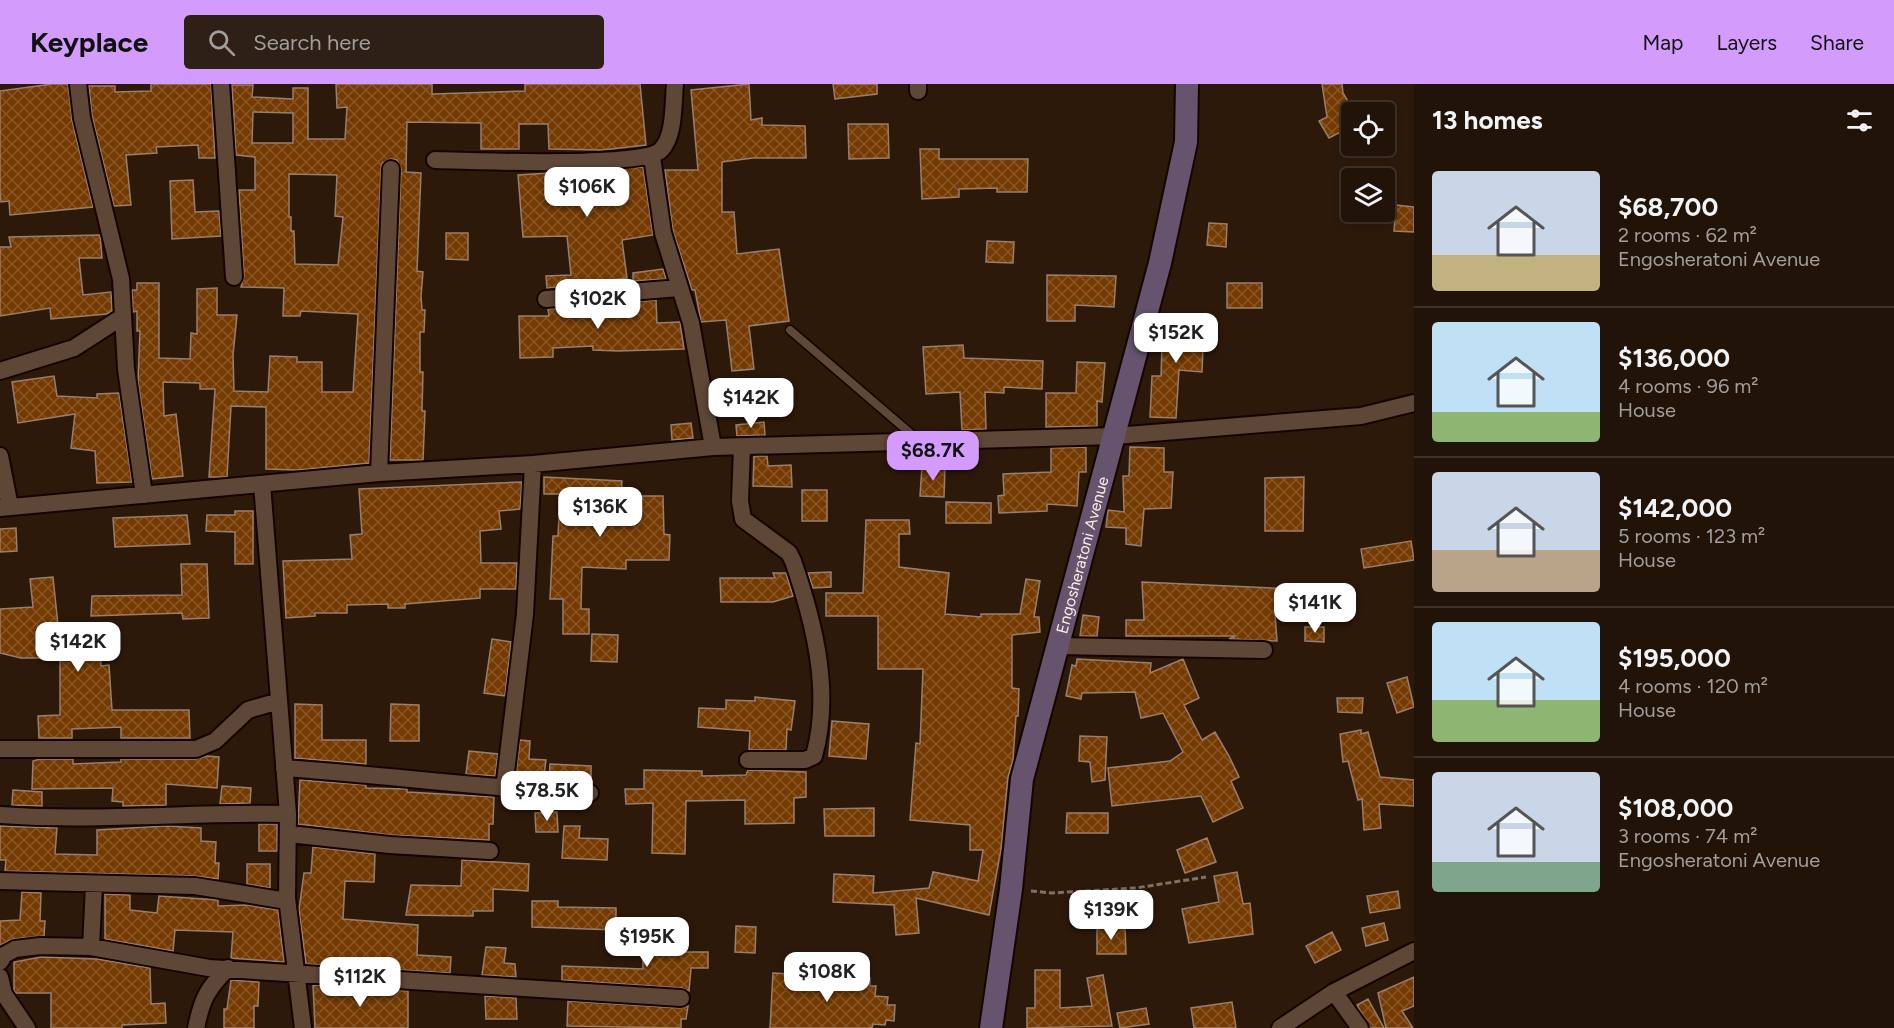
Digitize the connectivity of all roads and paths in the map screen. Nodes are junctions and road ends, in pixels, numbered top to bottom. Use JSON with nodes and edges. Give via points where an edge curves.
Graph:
{"nodes":[{"id":1,"x":78,"y":84,"type":"edge"},
{"id":2,"x":221,"y":84,"type":"edge"},
{"id":3,"x":675,"y":84,"type":"edge"},
{"id":4,"x":1187,"y":84,"type":"edge"},
{"id":5,"x":652,"y":157,"type":"junction"},
{"id":6,"x":435,"y":160,"type":"dead end"},
{"id":7,"x":391,"y":169,"type":"dead end"},
{"id":8,"x":234,"y":277,"type":"dead end"},
{"id":9,"x":679,"y":288,"type":"junction"},
{"id":10,"x":546,"y":299,"type":"dead end"},
{"id":11,"x":122,"y":317,"type":"junction"},
{"id":12,"x":790,"y":330,"type":"dead end"},
{"id":13,"x":0,"y":371,"type":"edge"},
{"id":14,"x":1414,"y":403,"type":"edge"},
{"id":15,"x":1115,"y":436,"type":"junction"},
{"id":16,"x":920,"y":442,"type":"junction"},
{"id":17,"x":713,"y":447,"type":"junction"},
{"id":18,"x":742,"y":447,"type":"junction"},
{"id":19,"x":0,"y":456,"type":"edge"},
{"id":20,"x":533,"y":464,"type":"junction"},
{"id":21,"x":379,"y":472,"type":"junction"},
{"id":22,"x":262,"y":484,"type":"junction"},
{"id":23,"x":144,"y":495,"type":"junction"},
{"id":24,"x":5,"y":508,"type":"edge"},
{"id":25,"x":1058,"y":646,"type":"junction"},
{"id":26,"x":1264,"y":650,"type":"dead end"},
{"id":27,"x":279,"y":700,"type":"junction"},
{"id":28,"x":0,"y":749,"type":"edge"},
{"id":29,"x":748,"y":760,"type":"dead end"},
{"id":30,"x":284,"y":768,"type":"junction"},
{"id":31,"x":504,"y":789,"type":"junction"},
{"id":32,"x":590,"y":793,"type":"dead end"},
{"id":33,"x":288,"y":814,"type":"junction"},
{"id":34,"x":0,"y":815,"type":"edge"},
{"id":35,"x":289,"y":834,"type":"junction"},
{"id":36,"x":490,"y":850,"type":"dead end"},
{"id":37,"x":1206,"y":877,"type":"dead end"},
{"id":38,"x":0,"y":881,"type":"edge"},
{"id":39,"x":94,"y":885,"type":"junction"},
{"id":40,"x":1011,"y":889,"type":"junction"},
{"id":41,"x":287,"y":901,"type":"junction"},
{"id":42,"x":91,"y":947,"type":"junction"},
{"id":43,"x":1414,"y":951,"type":"edge"},
{"id":44,"x":0,"y":962,"type":"edge"},
{"id":45,"x":228,"y":968,"type":"junction"},
{"id":46,"x":296,"y":972,"type":"junction"},
{"id":47,"x":0,"y":977,"type":"edge"},
{"id":48,"x":1334,"y":992,"type":"junction"},
{"id":49,"x":681,"y":998,"type":"dead end"},
{"id":50,"x":27,"y":1028,"type":"edge"},
{"id":51,"x":196,"y":1028,"type":"edge"},
{"id":52,"x":303,"y":1028,"type":"edge"},
{"id":53,"x":991,"y":1028,"type":"edge"},
{"id":54,"x":1280,"y":1028,"type":"edge"},
{"id":55,"x":1360,"y":1028,"type":"edge"}],
"edges":[{"from":1,"to":11,"type":"street","via":[[82,118],[121,279]]},
{"from":2,"to":8,"type":"street"},
{"from":3,"to":5,"type":"street","via":[[665,146]]},
{"from":4,"to":15,"type":"street","name":"Engosheratoni Avenue","via":[[1186,142]]},
{"from":5,"to":6,"type":"street","via":[[594,161]]},
{"from":5,"to":9,"type":"street","via":[[663,233]]},
{"from":7,"to":21,"type":"street"},
{"from":9,"to":10,"type":"street"},
{"from":9,"to":17,"type":"street","via":[[692,322]]},
{"from":11,"to":13,"type":"street","via":[[74,348]]},
{"from":11,"to":23,"type":"street"},
{"from":12,"to":16,"type":"lane"},
{"from":14,"to":15,"type":"street","via":[[1361,416]]},
{"from":15,"to":16,"type":"street"},
{"from":15,"to":25,"type":"street","name":"Engosheratoni Avenue"},
{"from":16,"to":18,"type":"street"},
{"from":17,"to":18,"type":"street"},
{"from":17,"to":20,"type":"street"},
{"from":18,"to":29,"type":"street","via":[[741,513],[748,524],[789,553],[794,561],[814,631],[820,718],[814,756],[805,760]]},
{"from":19,"to":24,"type":"street"},
{"from":20,"to":21,"type":"street"},
{"from":20,"to":31,"type":"street","via":[[525,614]]},
{"from":21,"to":22,"type":"street"},
{"from":22,"to":23,"type":"street"},
{"from":22,"to":27,"type":"street"},
{"from":23,"to":24,"type":"street"},
{"from":25,"to":26,"type":"street"},
{"from":25,"to":40,"type":"street","name":"Engosheratoni Avenue","via":[[1022,779]]},
{"from":27,"to":28,"type":"street","via":[[248,710],[214,741],[196,749]]},
{"from":27,"to":30,"type":"street"},
{"from":30,"to":31,"type":"street"},
{"from":30,"to":33,"type":"street"},
{"from":31,"to":32,"type":"street"},
{"from":33,"to":34,"type":"street","via":[[99,818]]},
{"from":33,"to":35,"type":"street"},
{"from":35,"to":36,"type":"street"},
{"from":35,"to":41,"type":"street"},
{"from":37,"to":40,"type":"path","via":[[1136,888],[1052,893]]},
{"from":38,"to":39,"type":"street"},
{"from":39,"to":41,"type":"street","via":[[195,886]]},
{"from":39,"to":42,"type":"street"},
{"from":40,"to":53,"type":"street","name":"Engosheratoni Avenue"},
{"from":41,"to":46,"type":"street"},
{"from":42,"to":44,"type":"street","via":[[15,949],[4,954]]},
{"from":42,"to":45,"type":"street"},
{"from":43,"to":48,"type":"street"},
{"from":45,"to":46,"type":"street"},
{"from":45,"to":51,"type":"street","via":[[209,988]]},
{"from":46,"to":49,"type":"street"},
{"from":46,"to":52,"type":"street"},
{"from":47,"to":50,"type":"street","via":[[4,994]]},
{"from":48,"to":54,"type":"street"},
{"from":48,"to":55,"type":"street"}]}
